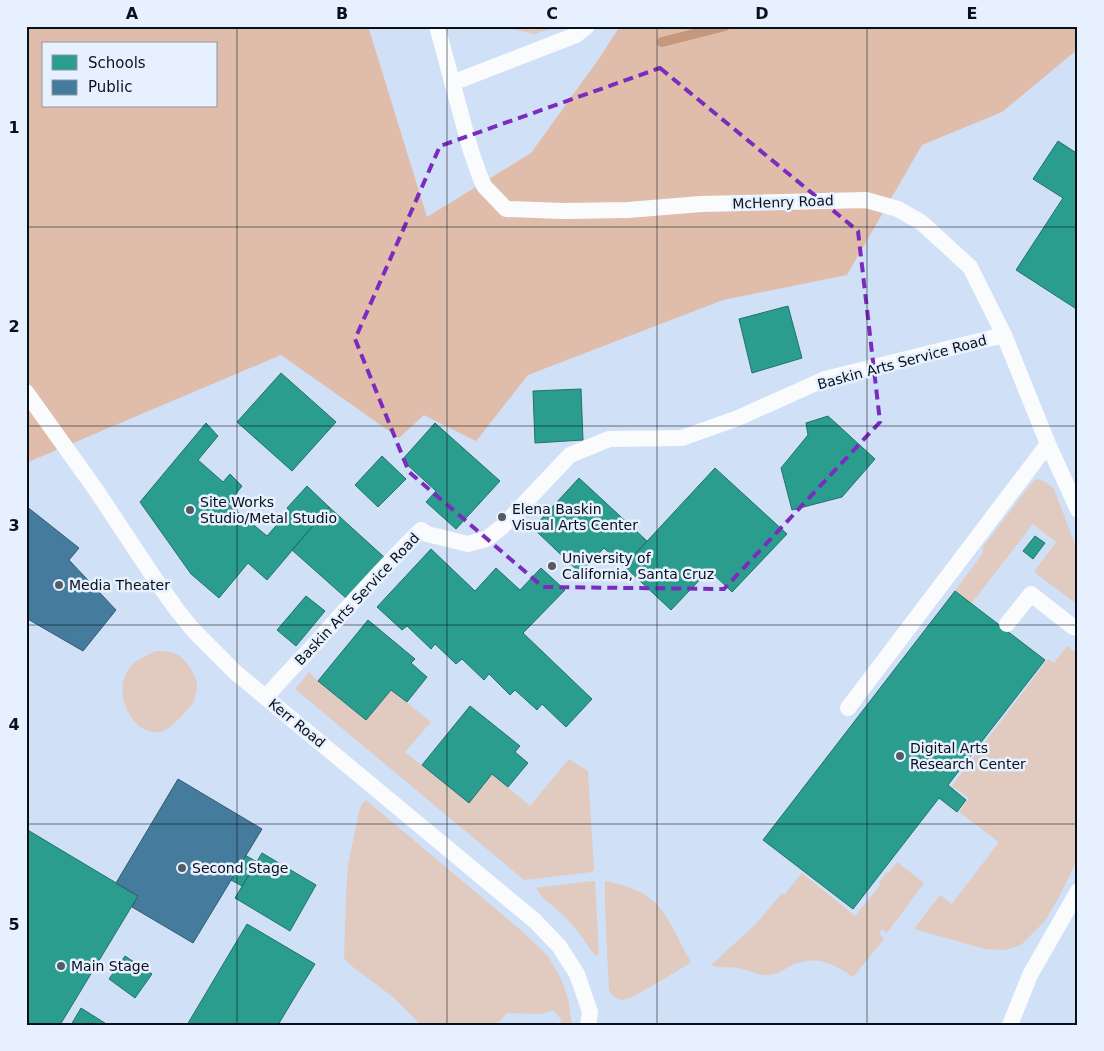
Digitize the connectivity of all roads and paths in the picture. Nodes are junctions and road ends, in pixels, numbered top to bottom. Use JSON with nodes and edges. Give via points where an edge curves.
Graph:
{"nodes":[{"id":1,"x":437,"y":26,"type":"edge"},
{"id":2,"x":587,"y":26,"type":"edge"},
{"id":3,"x":452,"y":83,"type":"junction"},
{"id":4,"x":1004,"y":336,"type":"junction"},
{"id":5,"x":26,"y":392,"type":"edge"},
{"id":6,"x":1048,"y":444,"type":"junction"},
{"id":7,"x":1078,"y":510,"type":"edge"},
{"id":8,"x":1007,"y":624,"type":"dead end"},
{"id":9,"x":1078,"y":628,"type":"edge"},
{"id":10,"x":266,"y":698,"type":"junction"},
{"id":11,"x":848,"y":708,"type":"dead end"},
{"id":12,"x":1078,"y":891,"type":"edge"},
{"id":13,"x":588,"y":1025,"type":"edge"},
{"id":14,"x":1010,"y":1025,"type":"edge"}],
"edges":[{"from":1,"to":3,"type":"lane","name":"McHenry Road"},
{"from":2,"to":3,"type":"lane","via":[[576,35]]},
{"from":3,"to":4,"type":"lane","name":"McHenry Road","via":[[484,186],[506,209],[619,210],[700,204],[866,200],[898,208],[922,224],[970,267]]},
{"from":4,"to":6,"type":"lane","name":"McHenry Road"},
{"from":4,"to":10,"type":"lane","name":"Baskin Arts Service Road","via":[[825,379],[738,418],[682,438],[609,439],[570,455],[502,527],[486,539],[468,544],[421,530]]},
{"from":5,"to":10,"type":"lane","name":"Kerr Road","via":[[177,610],[235,672]]},
{"from":6,"to":7,"type":"lane","name":"McHenry Road"},
{"from":6,"to":11,"type":"lane"},
{"from":8,"to":9,"type":"lane","via":[[1031,594]]},
{"from":10,"to":13,"type":"lane","name":"Kerr Road","via":[[535,921],[559,946],[577,974],[590,1012]]},
{"from":12,"to":14,"type":"lane","via":[[1030,975]]}]}
